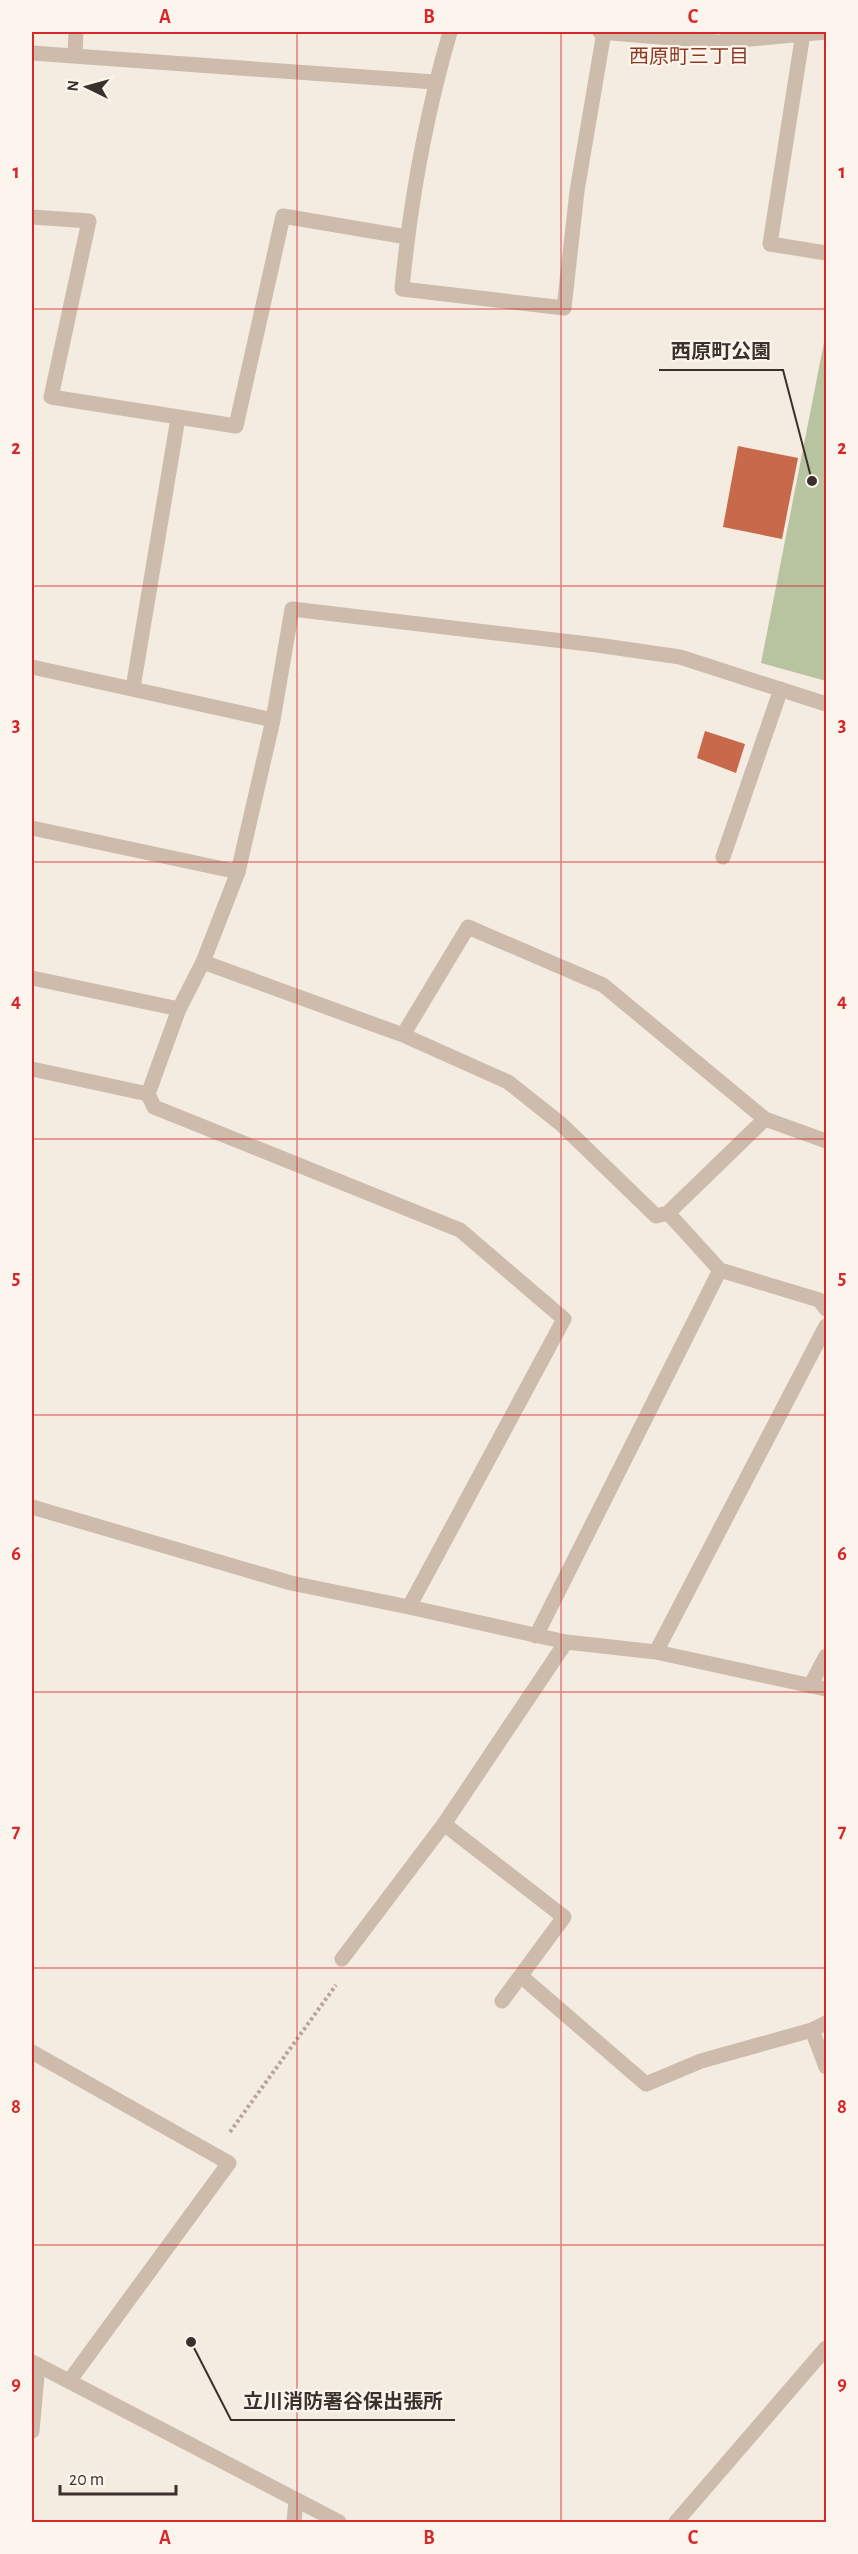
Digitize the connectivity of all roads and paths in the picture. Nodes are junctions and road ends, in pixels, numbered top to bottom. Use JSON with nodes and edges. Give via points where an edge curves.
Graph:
{"nodes":[{"id":1,"x":76,"y":32,"type":"edge"},
{"id":2,"x":450,"y":32,"type":"edge"},
{"id":3,"x":600,"y":32,"type":"edge"},
{"id":4,"x":604,"y":32,"type":"edge"},
{"id":5,"x":826,"y":32,"type":"edge"},
{"id":6,"x":803,"y":33,"type":"junction"},
{"id":7,"x":32,"y":53,"type":"edge"},
{"id":8,"x":75,"y":54,"type":"junction"},
{"id":9,"x":435,"y":82,"type":"junction"},
{"id":10,"x":32,"y":217,"type":"edge"},
{"id":11,"x":406,"y":237,"type":"junction"},
{"id":12,"x":826,"y":253,"type":"edge"},
{"id":13,"x":178,"y":418,"type":"junction"},
{"id":14,"x":32,"y":667,"type":"edge"},
{"id":15,"x":133,"y":688,"type":"junction"},
{"id":16,"x":781,"y":689,"type":"junction"},
{"id":17,"x":826,"y":704,"type":"edge"},
{"id":18,"x":273,"y":720,"type":"junction"},
{"id":19,"x":32,"y":828,"type":"edge"},
{"id":20,"x":723,"y":857,"type":"dead end"},
{"id":21,"x":238,"y":872,"type":"junction"},
{"id":22,"x":203,"y":962,"type":"junction"},
{"id":23,"x":32,"y":978,"type":"edge"},
{"id":24,"x":180,"y":1009,"type":"junction"},
{"id":25,"x":403,"y":1035,"type":"junction"},
{"id":26,"x":32,"y":1069,"type":"edge"},
{"id":27,"x":148,"y":1094,"type":"junction"},
{"id":28,"x":765,"y":1119,"type":"junction"},
{"id":29,"x":826,"y":1141,"type":"edge"},
{"id":30,"x":668,"y":1213,"type":"junction"},
{"id":31,"x":720,"y":1270,"type":"junction"},
{"id":32,"x":826,"y":1309,"type":"edge"},
{"id":33,"x":826,"y":1326,"type":"edge"},
{"id":34,"x":32,"y":1506,"type":"edge"},
{"id":35,"x":410,"y":1607,"type":"junction"},
{"id":36,"x":536,"y":1636,"type":"junction"},
{"id":37,"x":566,"y":1642,"type":"junction"},
{"id":38,"x":656,"y":1652,"type":"junction"},
{"id":39,"x":826,"y":1656,"type":"edge"},
{"id":40,"x":810,"y":1686,"type":"junction"},
{"id":41,"x":826,"y":1689,"type":"edge"},
{"id":42,"x":444,"y":1824,"type":"junction"},
{"id":43,"x":342,"y":1959,"type":"joint"},
{"id":44,"x":522,"y":1977,"type":"junction"},
{"id":45,"x":502,"y":2001,"type":"dead end"},
{"id":46,"x":826,"y":2023,"type":"edge"},
{"id":47,"x":812,"y":2030,"type":"junction"},
{"id":48,"x":32,"y":2052,"type":"edge"},
{"id":49,"x":826,"y":2067,"type":"edge"},
{"id":50,"x":214,"y":2154,"type":"junction"},
{"id":51,"x":826,"y":2348,"type":"edge"},
{"id":52,"x":35,"y":2364,"type":"edge"},
{"id":53,"x":70,"y":2380,"type":"junction"},
{"id":54,"x":32,"y":2431,"type":"edge"},
{"id":55,"x":296,"y":2500,"type":"junction"},
{"id":56,"x":294,"y":2523,"type":"edge"},
{"id":57,"x":339,"y":2523,"type":"edge"},
{"id":58,"x":676,"y":2523,"type":"edge"}],
"edges":[{"from":1,"to":8,"type":"street"},
{"from":2,"to":9,"type":"street"},
{"from":3,"to":4,"type":"street"},
{"from":4,"to":6,"type":"street","via":[[718,42]]},
{"from":4,"to":11,"type":"street","via":[[577,191],[564,308],[402,289]]},
{"from":5,"to":6,"type":"street"},
{"from":6,"to":12,"type":"street","via":[[770,244]]},
{"from":7,"to":8,"type":"street"},
{"from":8,"to":9,"type":"street"},
{"from":9,"to":11,"type":"street"},
{"from":10,"to":13,"type":"street","via":[[89,221],[51,397]]},
{"from":11,"to":13,"type":"street","via":[[283,216],[236,426]]},
{"from":13,"to":15,"type":"street"},
{"from":14,"to":15,"type":"street"},
{"from":15,"to":18,"type":"street"},
{"from":16,"to":17,"type":"street"},
{"from":16,"to":18,"type":"street","via":[[680,657],[292,609]]},
{"from":16,"to":20,"type":"street"},
{"from":18,"to":21,"type":"street"},
{"from":19,"to":21,"type":"street"},
{"from":21,"to":22,"type":"street"},
{"from":22,"to":24,"type":"street"},
{"from":22,"to":25,"type":"street"},
{"from":23,"to":24,"type":"street"},
{"from":24,"to":27,"type":"street"},
{"from":25,"to":28,"type":"street","via":[[468,927],[603,985]]},
{"from":25,"to":30,"type":"street","via":[[508,1082],[561,1124],[656,1216]]},
{"from":26,"to":27,"type":"street"},
{"from":27,"to":35,"type":"street","via":[[154,1107],[460,1230],[564,1319]]},
{"from":28,"to":29,"type":"street"},
{"from":28,"to":30,"type":"street"},
{"from":30,"to":31,"type":"street"},
{"from":31,"to":32,"type":"street","via":[[819,1300]]},
{"from":31,"to":36,"type":"street"},
{"from":33,"to":38,"type":"street"},
{"from":34,"to":35,"type":"street","via":[[291,1583]]},
{"from":35,"to":36,"type":"street"},
{"from":36,"to":37,"type":"street"},
{"from":37,"to":38,"type":"street"},
{"from":37,"to":42,"type":"street"},
{"from":38,"to":40,"type":"street"},
{"from":39,"to":40,"type":"street"},
{"from":40,"to":41,"type":"street"},
{"from":42,"to":43,"type":"street"},
{"from":42,"to":44,"type":"street","via":[[564,1917]]},
{"from":43,"to":50,"type":"path","via":[[336,1987]]},
{"from":44,"to":45,"type":"street"},
{"from":44,"to":47,"type":"street","via":[[646,2084],[701,2061]]},
{"from":46,"to":47,"type":"street"},
{"from":47,"to":49,"type":"street"},
{"from":48,"to":50,"type":"street"},
{"from":50,"to":53,"type":"street","via":[[229,2163]]},
{"from":51,"to":58,"type":"street"},
{"from":52,"to":53,"type":"street"},
{"from":52,"to":54,"type":"street"},
{"from":53,"to":55,"type":"street"},
{"from":55,"to":56,"type":"street"},
{"from":55,"to":57,"type":"street"}]}
